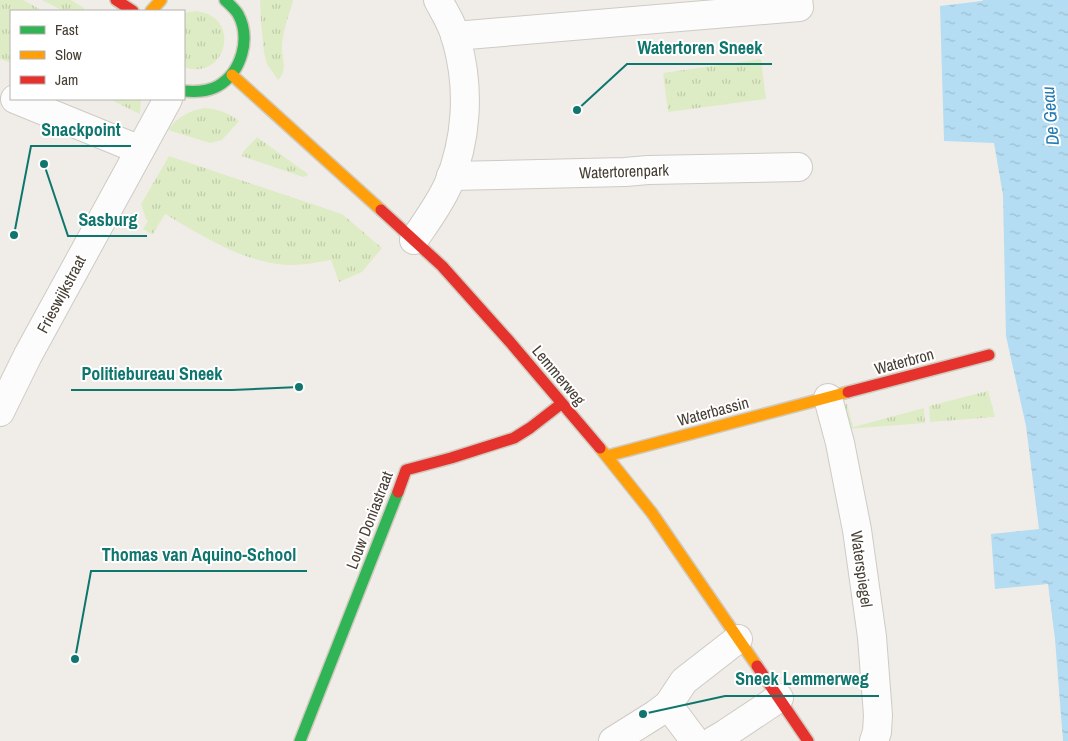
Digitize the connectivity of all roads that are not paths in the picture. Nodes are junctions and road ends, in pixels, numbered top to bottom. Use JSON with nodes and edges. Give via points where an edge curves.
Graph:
{"nodes":[{"id":1,"x":116,"y":0,"type":"edge"},
{"id":2,"x":161,"y":0,"type":"edge"},
{"id":3,"x":225,"y":0,"type":"edge"},
{"id":4,"x":438,"y":0,"type":"edge"},
{"id":5,"x":798,"y":0,"type":"edge"},
{"id":6,"x":131,"y":10,"type":"edge"},
{"id":7,"x":152,"y":10,"type":"edge"},
{"id":8,"x":455,"y":36,"type":"junction"},
{"id":9,"x":232,"y":75,"type":"junction"},
{"id":10,"x":185,"y":92,"type":"edge"},
{"id":11,"x":17,"y":100,"type":"edge"},
{"id":12,"x":167,"y":100,"type":"edge"},
{"id":13,"x":140,"y":150,"type":"junction"},
{"id":14,"x":798,"y":167,"type":"dead end"},
{"id":15,"x":451,"y":176,"type":"junction"},
{"id":16,"x":414,"y":240,"type":"junction"},
{"id":17,"x":988,"y":355,"type":"dead end"},
{"id":18,"x":828,"y":398,"type":"junction"},
{"id":19,"x":562,"y":404,"type":"junction"},
{"id":20,"x":0,"y":412,"type":"edge"},
{"id":21,"x":607,"y":456,"type":"junction"},
{"id":22,"x":738,"y":639,"type":"junction"},
{"id":23,"x":779,"y":698,"type":"junction"},
{"id":24,"x":668,"y":705,"type":"junction"},
{"id":25,"x":300,"y":741,"type":"edge"},
{"id":26,"x":613,"y":741,"type":"edge"},
{"id":27,"x":695,"y":741,"type":"edge"},
{"id":28,"x":713,"y":741,"type":"edge"},
{"id":29,"x":808,"y":741,"type":"edge"},
{"id":30,"x":874,"y":741,"type":"edge"}],
"edges":[{"from":1,"to":6,"type":"main road"},
{"from":2,"to":7,"type":"main road"},
{"from":3,"to":9,"type":"main road","via":[[236,11],[244,32],[243,55]]},
{"from":4,"to":8,"type":"street"},
{"from":5,"to":8,"type":"street","via":[[799,8]]},
{"from":8,"to":15,"type":"street","via":[[465,104],[462,139]]},
{"from":9,"to":10,"type":"main road","via":[[212,90]]},
{"from":9,"to":16,"type":"main road","name":"Lemmerweg"},
{"from":11,"to":13,"type":"street"},
{"from":12,"to":13,"type":"street","name":"Frieswijkstraat"},
{"from":13,"to":20,"type":"street","name":"Frieswijkstraat"},
{"from":14,"to":15,"type":"street","name":"Watertorenpark"},
{"from":15,"to":16,"type":"street"},
{"from":16,"to":19,"type":"main road","name":"Lemmerweg","via":[[442,266]]},
{"from":17,"to":18,"type":"main road","name":"Waterbron"},
{"from":18,"to":21,"type":"main road","name":"Waterbassin"},
{"from":18,"to":30,"type":"street","name":"Waterspiegel","via":[[857,530],[872,637],[878,715]]},
{"from":19,"to":21,"type":"main road","name":"Lemmerweg"},
{"from":19,"to":25,"type":"main road","name":"Louw Doniastraat","via":[[514,438],[406,470]]},
{"from":21,"to":22,"type":"main road","name":"Lemmerweg","via":[[652,513]]},
{"from":22,"to":23,"type":"main road","name":"Lemmerweg"},
{"from":22,"to":24,"type":"street","via":[[684,681]]},
{"from":23,"to":28,"type":"street"},
{"from":23,"to":29,"type":"main road","name":"Lemmerweg"},
{"from":24,"to":26,"type":"street"},
{"from":24,"to":27,"type":"street"}]}
